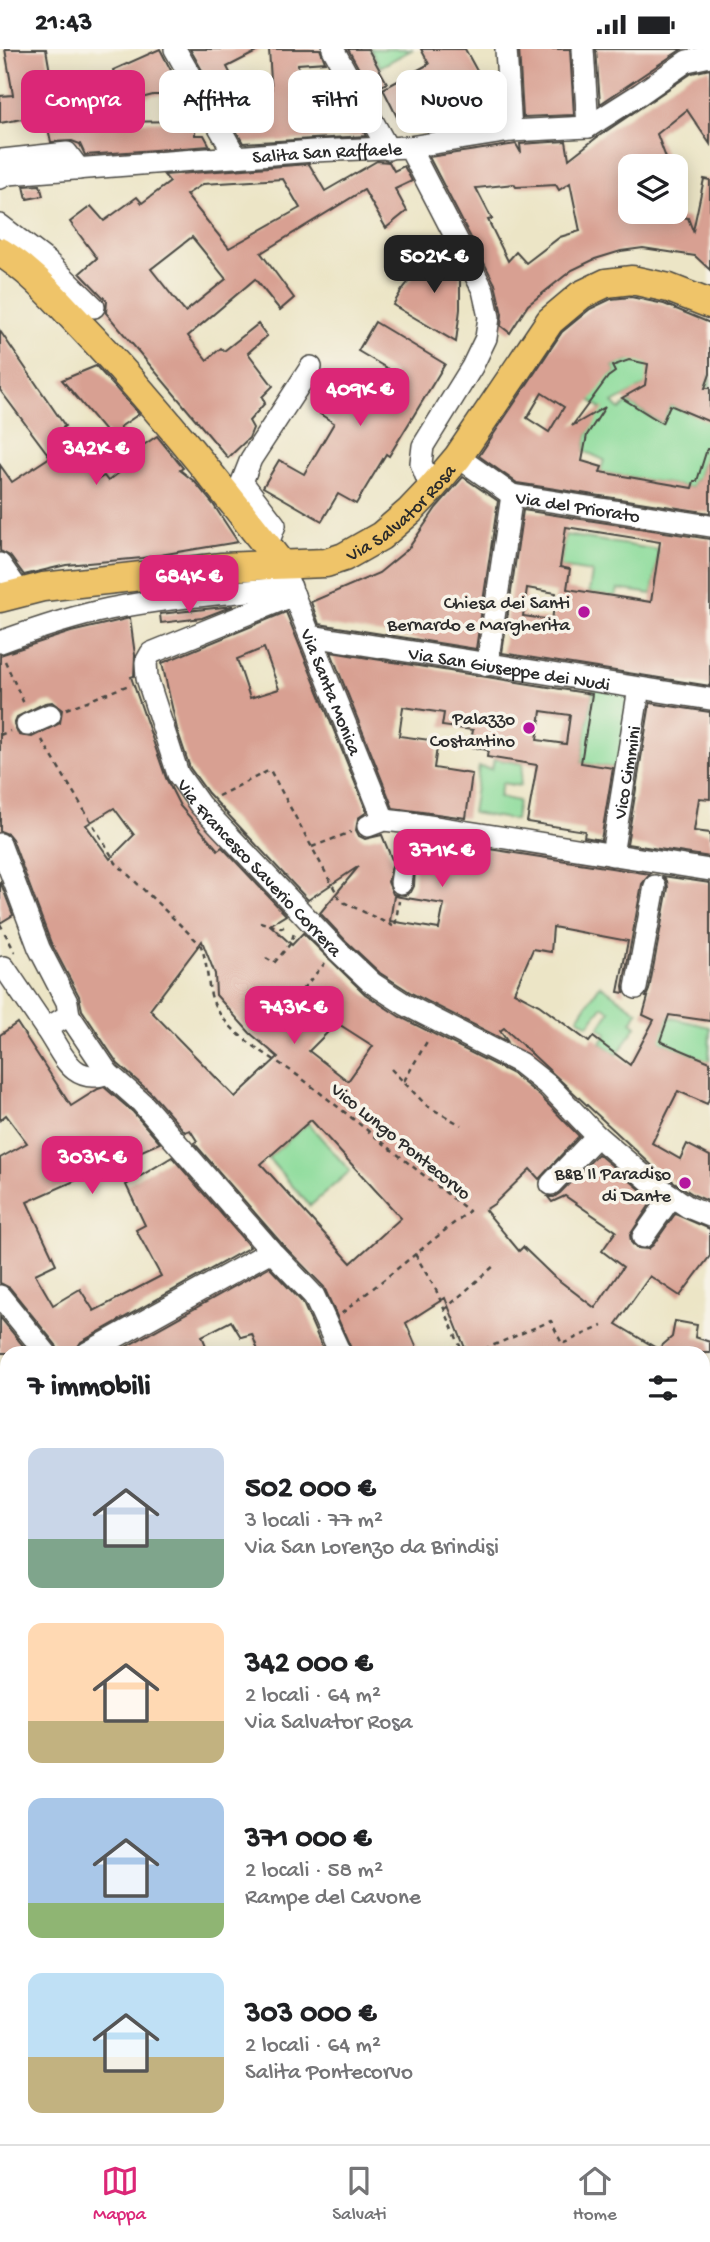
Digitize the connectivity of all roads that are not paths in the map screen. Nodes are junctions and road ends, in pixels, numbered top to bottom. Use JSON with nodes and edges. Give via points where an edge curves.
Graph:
{"nodes":[{"id":1,"x":175,"y":49,"type":"edge"},
{"id":2,"x":333,"y":49,"type":"edge"},
{"id":3,"x":490,"y":49,"type":"edge"},
{"id":4,"x":506,"y":49,"type":"edge"},
{"id":5,"x":583,"y":49,"type":"edge"},
{"id":6,"x":710,"y":56,"type":"edge"},
{"id":7,"x":508,"y":79,"type":"junction"},
{"id":8,"x":588,"y":127,"type":"junction"},
{"id":9,"x":511,"y":131,"type":"junction"},
{"id":10,"x":410,"y":148,"type":"junction"},
{"id":11,"x":388,"y":149,"type":"junction"},
{"id":12,"x":236,"y":157,"type":"junction"},
{"id":13,"x":4,"y":171,"type":"edge"},
{"id":14,"x":0,"y":225,"type":"edge"},
{"id":15,"x":0,"y":253,"type":"edge"},
{"id":16,"x":710,"y":304,"type":"edge"},
{"id":17,"x":94,"y":307,"type":"dead end"},
{"id":18,"x":311,"y":367,"type":"dead end"},
{"id":19,"x":458,"y":457,"type":"junction"},
{"id":20,"x":431,"y":489,"type":"junction"},
{"id":21,"x":512,"y":495,"type":"junction"},
{"id":22,"x":710,"y":526,"type":"edge"},
{"id":23,"x":0,"y":564,"type":"edge"},
{"id":24,"x":283,"y":573,"type":"junction"},
{"id":25,"x":9,"y":595,"type":"edge"},
{"id":26,"x":311,"y":636,"type":"junction"},
{"id":27,"x":3,"y":652,"type":"edge"},
{"id":28,"x":487,"y":665,"type":"junction"},
{"id":29,"x":639,"y":688,"type":"junction"},
{"id":30,"x":710,"y":699,"type":"edge"},
{"id":31,"x":183,"y":783,"type":"junction"},
{"id":32,"x":213,"y":837,"type":"dead end"},
{"id":33,"x":0,"y":843,"type":"edge"},
{"id":34,"x":612,"y":855,"type":"junction"},
{"id":35,"x":710,"y":870,"type":"edge"},
{"id":36,"x":657,"y":873,"type":"junction"},
{"id":37,"x":2,"y":969,"type":"edge"},
{"id":38,"x":636,"y":988,"type":"dead end"},
{"id":39,"x":69,"y":1015,"type":"junction"},
{"id":40,"x":46,"y":1028,"type":"junction"},
{"id":41,"x":107,"y":1073,"type":"junction"},
{"id":42,"x":597,"y":1136,"type":"junction"},
{"id":43,"x":551,"y":1184,"type":"dead end"},
{"id":44,"x":672,"y":1196,"type":"junction"},
{"id":45,"x":710,"y":1216,"type":"edge"},
{"id":46,"x":643,"y":1237,"type":"dead end"},
{"id":47,"x":272,"y":1252,"type":"junction"},
{"id":48,"x":0,"y":1296,"type":"edge"},
{"id":49,"x":40,"y":1346,"type":"edge"},
{"id":50,"x":100,"y":1346,"type":"edge"},
{"id":51,"x":337,"y":1346,"type":"edge"}],
"edges":[{"from":1,"to":12,"type":"street"},
{"from":2,"to":11,"type":"street"},
{"from":3,"to":7,"type":"street"},
{"from":4,"to":7,"type":"street"},
{"from":5,"to":8,"type":"street"},
{"from":6,"to":8,"type":"street","name":"Salita San Raffaele","via":[[687,61]]},
{"from":7,"to":9,"type":"street"},
{"from":8,"to":9,"type":"street","name":"Salita San Raffaele"},
{"from":9,"to":10,"type":"street","name":"Salita San Raffaele"},
{"from":10,"to":11,"type":"street","name":"Salita San Raffaele"},
{"from":10,"to":20,"type":"street","via":[[483,290],[489,317],[486,338],[472,367],[423,446],[421,463]]},
{"from":11,"to":12,"type":"street","name":"Salita San Raffaele"},
{"from":12,"to":13,"type":"street","name":"Salita San Raffaele"},
{"from":14,"to":17,"type":"street","via":[[47,261]]},
{"from":15,"to":24,"type":"main road","via":[[24,267],[122,369]]},
{"from":16,"to":19,"type":"main road","name":"Via Salvator Rosa","via":[[632,280],[606,283],[581,295],[550,321]]},
{"from":18,"to":24,"type":"street","via":[[251,459],[243,482],[275,525]]},
{"from":19,"to":20,"type":"main road","name":"Via Salvator Rosa"},
{"from":19,"to":21,"type":"street","name":"Via del Priorato"},
{"from":20,"to":24,"type":"main road","name":"Via Salvator Rosa","via":[[390,529],[357,551]]},
{"from":21,"to":22,"type":"street","name":"Via del Priorato"},
{"from":21,"to":28,"type":"street"},
{"from":23,"to":25,"type":"street"},
{"from":24,"to":25,"type":"main road","name":"Via Salvator Rosa","via":[[222,567]]},
{"from":24,"to":26,"type":"street","name":"Via Santa Monica"},
{"from":24,"to":27,"type":"street","via":[[38,628]]},
{"from":24,"to":31,"type":"street","name":"Via Francesco Saverio Correra","via":[[151,653],[146,662],[141,680]]},
{"from":26,"to":28,"type":"street","name":"Via San Giuseppe dei Nudi"},
{"from":26,"to":34,"type":"street","name":"Via Santa Monica","via":[[376,823]]},
{"from":28,"to":29,"type":"street","name":"Via San Giuseppe dei Nudi"},
{"from":29,"to":30,"type":"street","name":"Via San Giuseppe dei Nudi"},
{"from":29,"to":34,"type":"street","name":"Vico Cimmini"},
{"from":31,"to":32,"type":"street","via":[[185,800]]},
{"from":31,"to":42,"type":"street","name":"Via Francesco Saverio Correra","via":[[355,968],[389,995],[520,1063]]},
{"from":33,"to":39,"type":"street"},
{"from":34,"to":36,"type":"street"},
{"from":35,"to":36,"type":"street"},
{"from":36,"to":38,"type":"street"},
{"from":37,"to":40,"type":"street"},
{"from":39,"to":40,"type":"street"},
{"from":39,"to":41,"type":"street"},
{"from":40,"to":41,"type":"street","via":[[82,1077]]},
{"from":41,"to":47,"type":"street","via":[[142,1103]]},
{"from":42,"to":43,"type":"street"},
{"from":42,"to":44,"type":"street","name":"Via Francesco Saverio Correra"},
{"from":44,"to":45,"type":"street","name":"Via Francesco Saverio Correra"},
{"from":44,"to":46,"type":"street"},
{"from":47,"to":50,"type":"street"},
{"from":47,"to":51,"type":"street","via":[[314,1296]]},
{"from":48,"to":49,"type":"street"}]}
